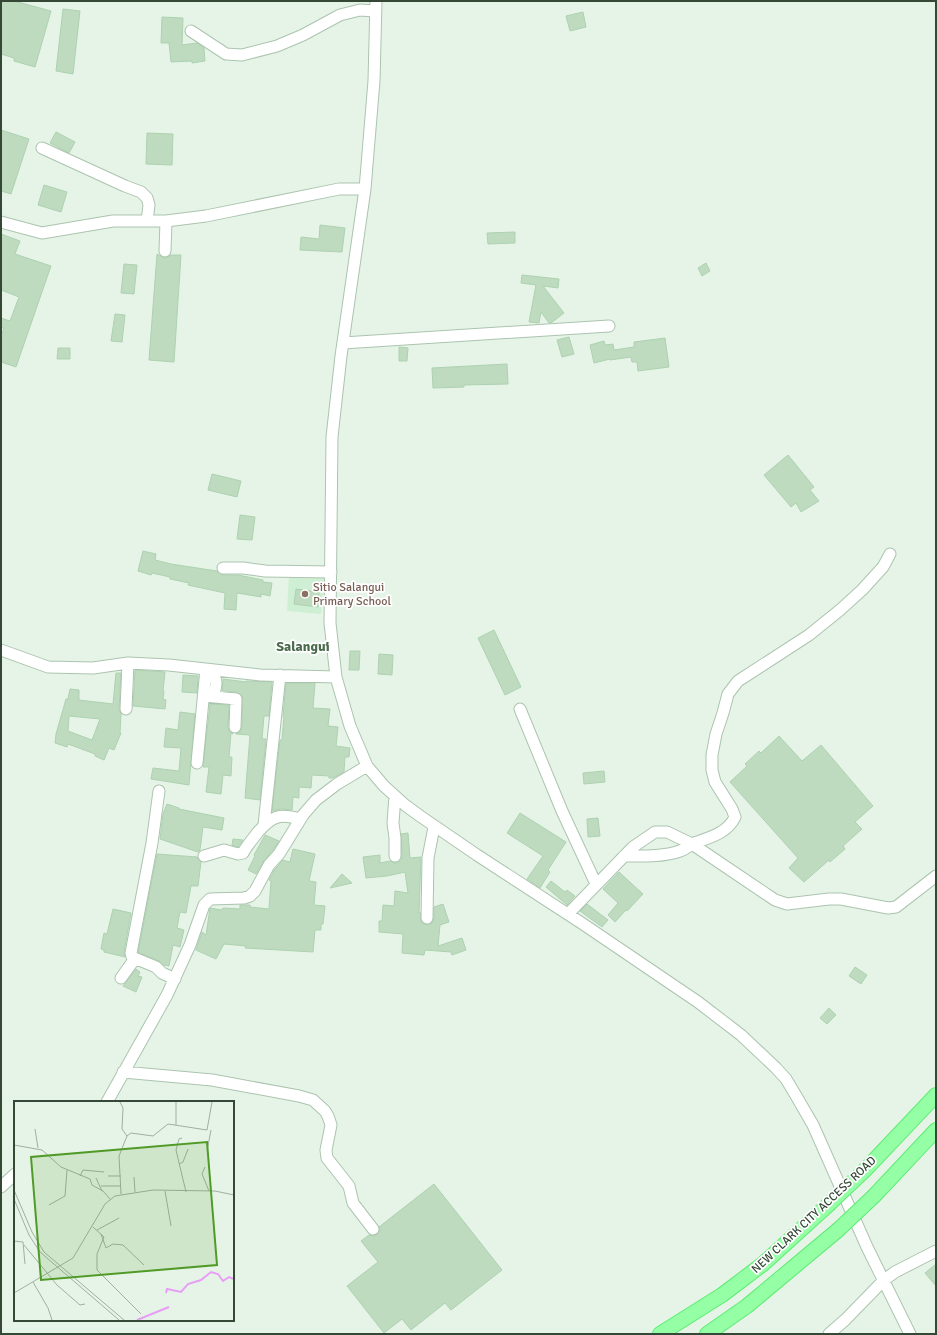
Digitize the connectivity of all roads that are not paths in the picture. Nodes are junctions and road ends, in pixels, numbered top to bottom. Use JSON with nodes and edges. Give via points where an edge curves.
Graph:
{"nodes":[{"id":1,"x":376,"y":6,"type":"edge"},
{"id":2,"x":191,"y":31,"type":"dead end"},
{"id":3,"x":42,"y":148,"type":"dead end"},
{"id":4,"x":366,"y":189,"type":"junction"},
{"id":5,"x":147,"y":221,"type":"junction"},
{"id":6,"x":166,"y":221,"type":"junction"},
{"id":7,"x":1,"y":222,"type":"edge"},
{"id":8,"x":165,"y":251,"type":"dead end"},
{"id":9,"x":609,"y":326,"type":"dead end"},
{"id":10,"x":343,"y":343,"type":"junction"},
{"id":11,"x":890,"y":554,"type":"dead end"},
{"id":12,"x":223,"y":568,"type":"dead end"},
{"id":13,"x":331,"y":572,"type":"junction"},
{"id":14,"x":1,"y":650,"type":"edge"},
{"id":15,"x":128,"y":663,"type":"junction"},
{"id":16,"x":206,"y":670,"type":"junction"},
{"id":17,"x":280,"y":675,"type":"junction"},
{"id":18,"x":336,"y":677,"type":"junction"},
{"id":19,"x":208,"y":696,"type":"junction"},
{"id":20,"x":126,"y":709,"type":"dead end"},
{"id":21,"x":520,"y":709,"type":"dead end"},
{"id":22,"x":235,"y":727,"type":"dead end"},
{"id":23,"x":197,"y":763,"type":"dead end"},
{"id":24,"x":367,"y":766,"type":"junction"},
{"id":25,"x":159,"y":791,"type":"dead end"},
{"id":26,"x":395,"y":796,"type":"junction"},
{"id":27,"x":300,"y":819,"type":"junction"},
{"id":28,"x":264,"y":825,"type":"junction"},
{"id":29,"x":434,"y":826,"type":"junction"},
{"id":30,"x":692,"y":844,"type":"junction"},
{"id":31,"x":204,"y":856,"type":"dead end"},
{"id":32,"x":395,"y":856,"type":"dead end"},
{"id":33,"x":624,"y":856,"type":"junction"},
{"id":34,"x":936,"y":876,"type":"edge"},
{"id":35,"x":596,"y":884,"type":"junction"},
{"id":36,"x":568,"y":914,"type":"junction"},
{"id":37,"x":427,"y":918,"type":"dead end"},
{"id":38,"x":136,"y":959,"type":"junction"},
{"id":39,"x":121,"y":978,"type":"dead end"},
{"id":40,"x":175,"y":979,"type":"junction"},
{"id":41,"x":123,"y":1072,"type":"junction"},
{"id":42,"x":936,"y":1095,"type":"edge"},
{"id":43,"x":108,"y":1101,"type":"edge"},
{"id":44,"x":936,"y":1130,"type":"edge"},
{"id":45,"x":14,"y":1175,"type":"edge"},
{"id":46,"x":1,"y":1187,"type":"edge"},
{"id":47,"x":373,"y":1229,"type":"dead end"},
{"id":48,"x":936,"y":1251,"type":"edge"},
{"id":49,"x":884,"y":1280,"type":"junction"},
{"id":50,"x":660,"y":1334,"type":"edge"},
{"id":51,"x":707,"y":1334,"type":"edge"},
{"id":52,"x":829,"y":1334,"type":"edge"},
{"id":53,"x":910,"y":1334,"type":"edge"}],
"edges":[{"from":1,"to":2,"type":"street","via":[[340,15],[303,35],[242,55],[226,54]]},
{"from":1,"to":4,"type":"street","via":[[374,81]]},
{"from":3,"to":5,"type":"street","via":[[141,192],[149,205]]},
{"from":4,"to":6,"type":"street","via":[[339,189],[206,216]]},
{"from":4,"to":10,"type":"street"},
{"from":5,"to":6,"type":"street"},
{"from":5,"to":7,"type":"street","via":[[107,221],[42,233]]},
{"from":6,"to":8,"type":"street"},
{"from":9,"to":10,"type":"street"},
{"from":10,"to":13,"type":"street","via":[[332,437]]},
{"from":11,"to":30,"type":"street","via":[[883,567],[840,610],[809,635],[738,681],[728,694],[716,734],[712,770],[715,782],[735,818],[732,824],[717,836]]},
{"from":12,"to":13,"type":"street"},
{"from":13,"to":18,"type":"street","via":[[330,623]]},
{"from":14,"to":15,"type":"street","via":[[48,667],[93,668]]},
{"from":15,"to":16,"type":"street"},
{"from":15,"to":20,"type":"street"},
{"from":16,"to":17,"type":"street"},
{"from":16,"to":19,"type":"street"},
{"from":17,"to":18,"type":"street"},
{"from":17,"to":28,"type":"street"},
{"from":18,"to":24,"type":"street","via":[[350,726]]},
{"from":19,"to":22,"type":"street","via":[[237,700]]},
{"from":19,"to":23,"type":"street"},
{"from":21,"to":35,"type":"street","via":[[562,811]]},
{"from":24,"to":26,"type":"street"},
{"from":24,"to":27,"type":"street","via":[[326,791]]},
{"from":25,"to":38,"type":"street","via":[[131,953]]},
{"from":26,"to":29,"type":"street"},
{"from":26,"to":32,"type":"street"},
{"from":27,"to":28,"type":"street","via":[[281,816]]},
{"from":27,"to":40,"type":"street","via":[[250,896],[210,899],[204,905]]},
{"from":28,"to":31,"type":"street","via":[[243,853],[224,850]]},
{"from":29,"to":36,"type":"street"},
{"from":29,"to":37,"type":"street","via":[[428,858]]},
{"from":30,"to":33,"type":"street","via":[[680,851],[651,856]]},
{"from":30,"to":33,"type":"street","via":[[667,832],[654,832]]},
{"from":30,"to":34,"type":"street","via":[[775,900],[787,904],[841,899],[888,908],[896,906]]},
{"from":33,"to":35,"type":"street"},
{"from":35,"to":36,"type":"street"},
{"from":36,"to":49,"type":"street","via":[[698,1002],[741,1035],[786,1079],[813,1125]]},
{"from":38,"to":39,"type":"street"},
{"from":38,"to":40,"type":"street","via":[[156,967]]},
{"from":40,"to":41,"type":"street"},
{"from":41,"to":43,"type":"street"},
{"from":41,"to":47,"type":"street","via":[[212,1080],[313,1100],[325,1111],[331,1126],[327,1158],[349,1186],[352,1203]]},
{"from":42,"to":50,"type":"main road","name":"NEW CLARK CITY ACCESS ROAD","bridge":true,"via":[[828,1205],[762,1264],[722,1295]]},
{"from":44,"to":51,"type":"main road","name":"NEW CLARK CITY ACCESS ROAD","bridge":true,"via":[[838,1230],[747,1306]]},
{"from":45,"to":46,"type":"street"},
{"from":48,"to":49,"type":"street"},
{"from":49,"to":52,"type":"street"},
{"from":49,"to":53,"type":"street"}]}
